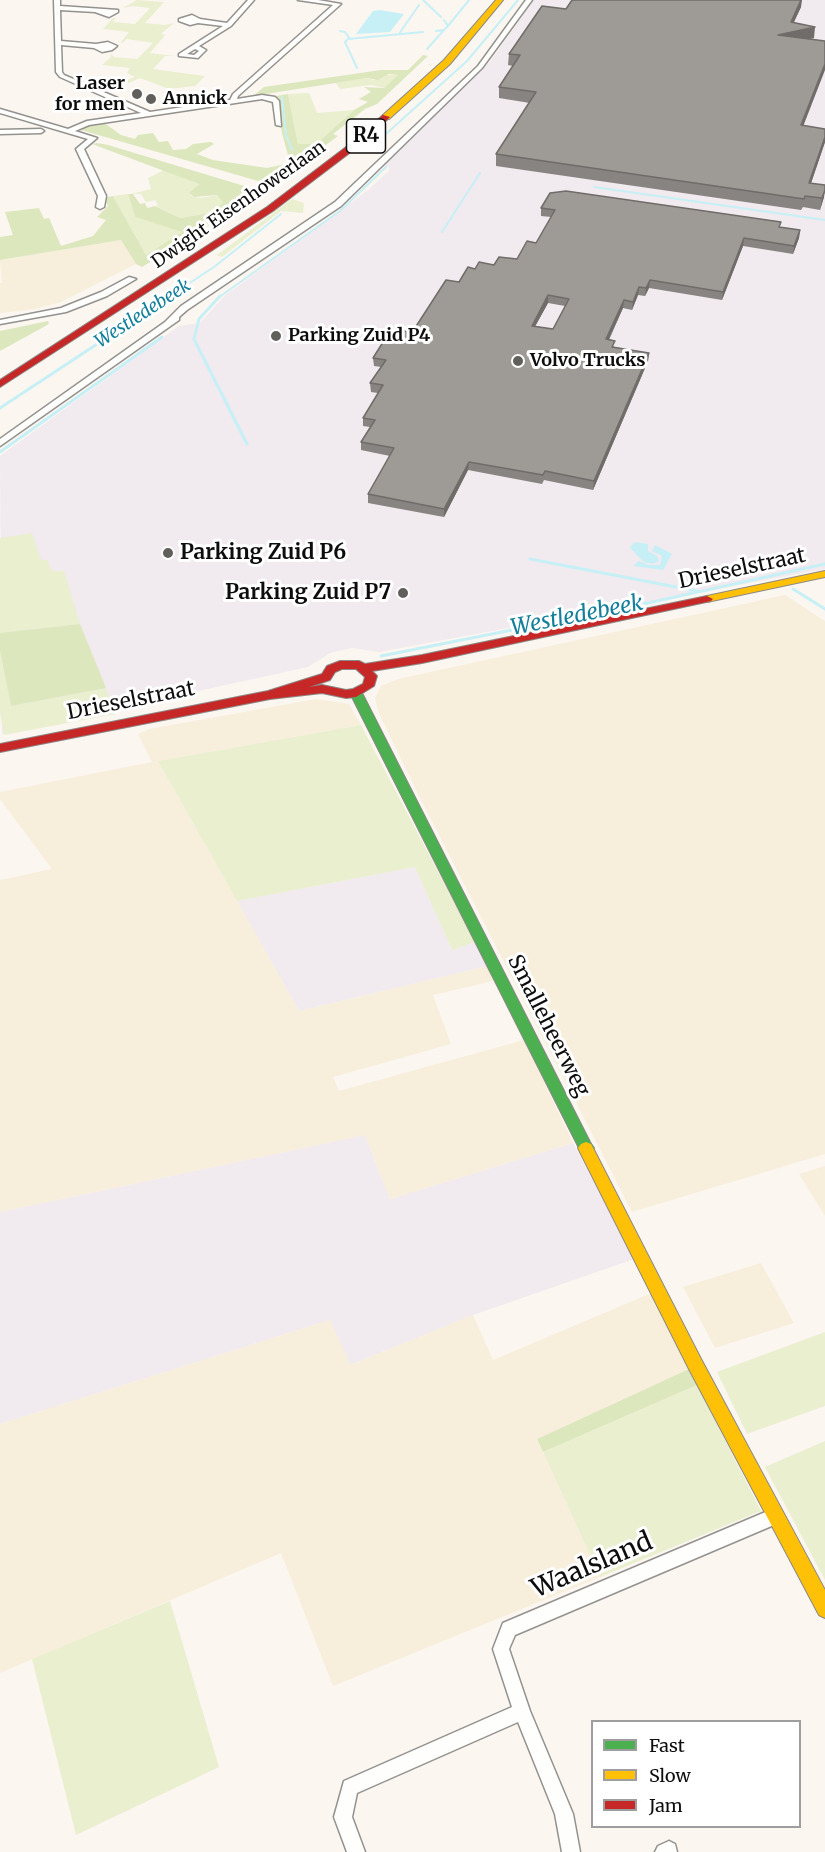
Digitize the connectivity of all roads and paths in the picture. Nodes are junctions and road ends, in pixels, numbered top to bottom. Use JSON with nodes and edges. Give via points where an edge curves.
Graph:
{"nodes":[{"id":1,"x":251,"y":0,"type":"edge"},
{"id":2,"x":302,"y":0,"type":"edge"},
{"id":3,"x":486,"y":0,"type":"edge"},
{"id":4,"x":500,"y":0,"type":"edge"},
{"id":5,"x":530,"y":0,"type":"edge"},
{"id":6,"x":339,"y":2,"type":"edge"},
{"id":7,"x":57,"y":4,"type":"edge"},
{"id":8,"x":98,"y":11,"type":"dead end"},
{"id":9,"x":198,"y":21,"type":"dead end"},
{"id":10,"x":229,"y":25,"type":"junction"},
{"id":11,"x":57,"y":43,"type":"junction"},
{"id":12,"x":96,"y":46,"type":"dead end"},
{"id":13,"x":195,"y":47,"type":"dead end"},
{"id":14,"x":233,"y":101,"type":"junction"},
{"id":15,"x":0,"y":111,"type":"edge"},
{"id":16,"x":148,"y":113,"type":"junction"},
{"id":17,"x":279,"y":125,"type":"dead end"},
{"id":18,"x":41,"y":131,"type":"dead end"},
{"id":19,"x":69,"y":131,"type":"junction"},
{"id":20,"x":0,"y":132,"type":"edge"},
{"id":21,"x":100,"y":207,"type":"dead end"},
{"id":22,"x":132,"y":279,"type":"dead end"},
{"id":23,"x":0,"y":322,"type":"edge"},
{"id":24,"x":51,"y":352,"type":"junction"},
{"id":25,"x":0,"y":372,"type":"edge"},
{"id":26,"x":0,"y":384,"type":"edge"},
{"id":27,"x":0,"y":392,"type":"edge"},
{"id":28,"x":0,"y":443,"type":"edge"},
{"id":29,"x":825,"y":574,"type":"edge"},
{"id":30,"x":422,"y":659,"type":"junction"},
{"id":31,"x":365,"y":668,"type":"junction"},
{"id":32,"x":326,"y":677,"type":"junction"},
{"id":33,"x":370,"y":682,"type":"junction"},
{"id":34,"x":334,"y":691,"type":"junction"},
{"id":35,"x":356,"y":693,"type":"junction"},
{"id":36,"x":270,"y":694,"type":"junction"},
{"id":37,"x":0,"y":747,"type":"edge"},
{"id":38,"x":775,"y":1516,"type":"junction"},
{"id":39,"x":825,"y":1610,"type":"edge"},
{"id":40,"x":522,"y":1711,"type":"junction"},
{"id":41,"x":356,"y":1852,"type":"edge"},
{"id":42,"x":571,"y":1852,"type":"edge"}],
"edges":[{"from":1,"to":10,"type":"street"},
{"from":2,"to":6,"type":"street"},
{"from":3,"to":25,"type":"main road","name":"Dwight Eisenhowerlaan","number":"R4","via":[[417,77],[343,140],[239,217]]},
{"from":4,"to":24,"type":"main road","name":"Dwight Eisenhowerlaan","number":"R4","via":[[447,62],[357,143],[251,221]]},
{"from":5,"to":28,"type":"street","via":[[480,67],[338,204]]},
{"from":6,"to":14,"type":"street","via":[[234,95]]},
{"from":7,"to":8,"type":"street"},
{"from":7,"to":11,"type":"street"},
{"from":9,"to":10,"type":"street"},
{"from":10,"to":13,"type":"street"},
{"from":11,"to":12,"type":"street"},
{"from":11,"to":16,"type":"street","via":[[59,72],[63,76]]},
{"from":14,"to":16,"type":"street"},
{"from":14,"to":17,"type":"street","via":[[273,98]]},
{"from":15,"to":19,"type":"street"},
{"from":16,"to":19,"type":"street","via":[[78,124]]},
{"from":18,"to":20,"type":"street"},
{"from":19,"to":21,"type":"street","via":[[93,138],[80,149],[102,196]]},
{"from":22,"to":23,"type":"street","via":[[63,310]]},
{"from":24,"to":26,"type":"main road","name":"Dwight Eisenhowerlaan","number":"R4"},
{"from":24,"to":27,"type":"main road"},
{"from":29,"to":30,"type":"main road","name":"Drieselstraat"},
{"from":30,"to":31,"type":"main road","name":"Drieselstraat"},
{"from":30,"to":33,"type":"main road","name":"Drieselstraat","via":[[394,668]]},
{"from":31,"to":32,"type":"main road","name":"Drieselstraat","via":[[340,664]]},
{"from":31,"to":33,"type":"main road","via":[[370,673]]},
{"from":32,"to":34,"type":"main road"},
{"from":32,"to":36,"type":"main road","name":"Drieselstraat"},
{"from":33,"to":35,"type":"main road","name":"Drieselstraat"},
{"from":34,"to":35,"type":"main road","name":"Drieselstraat"},
{"from":34,"to":36,"type":"main road","name":"Drieselstraat"},
{"from":35,"to":38,"type":"main road","name":"Smalleheerweg"},
{"from":36,"to":37,"type":"main road","name":"Drieselstraat"},
{"from":38,"to":39,"type":"main road","name":"Smalleheerweg"},
{"from":38,"to":40,"type":"street","name":"Waalsland","via":[[509,1629],[501,1649]]},
{"from":40,"to":41,"type":"street","via":[[350,1787],[343,1817]]},
{"from":40,"to":42,"type":"street","name":"Waalsland","via":[[564,1814]]}]}
